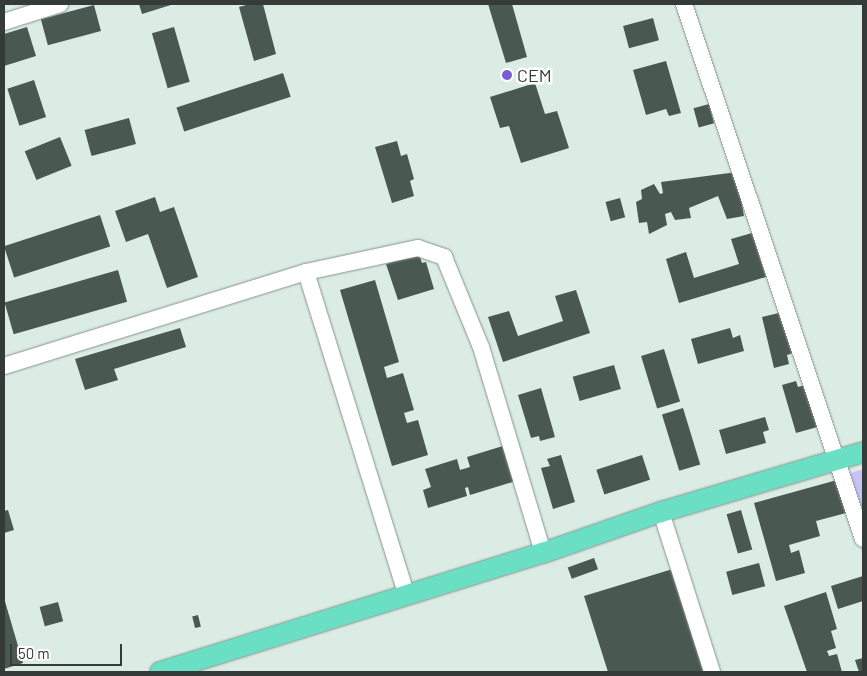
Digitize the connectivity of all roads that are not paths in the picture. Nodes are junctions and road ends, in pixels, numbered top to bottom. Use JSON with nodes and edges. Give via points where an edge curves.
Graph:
{"nodes":[{"id":1,"x":60,"y":4,"type":"edge"},
{"id":2,"x":684,"y":4,"type":"edge"},
{"id":3,"x":4,"y":22,"type":"edge"},
{"id":4,"x":306,"y":272,"type":"junction"},
{"id":5,"x":4,"y":366,"type":"edge"},
{"id":6,"x":863,"y":452,"type":"edge"},
{"id":7,"x":837,"y":461,"type":"junction"},
{"id":8,"x":661,"y":512,"type":"junction"},
{"id":9,"x":863,"y":539,"type":"edge"},
{"id":10,"x":543,"y":553,"type":"junction"},
{"id":11,"x":407,"y":596,"type":"junction"},
{"id":12,"x":160,"y":672,"type":"edge"},
{"id":13,"x":712,"y":672,"type":"edge"}],
"edges":[{"from":1,"to":3,"type":"street"},
{"from":2,"to":7,"type":"street"},
{"from":4,"to":5,"type":"street"},
{"from":4,"to":10,"type":"street","via":[[418,248],[444,257],[481,347]]},
{"from":4,"to":11,"type":"street"},
{"from":6,"to":7,"type":"main road"},
{"from":7,"to":8,"type":"main road"},
{"from":7,"to":9,"type":"street"},
{"from":8,"to":10,"type":"main road"},
{"from":8,"to":13,"type":"street"},
{"from":10,"to":11,"type":"main road"},
{"from":11,"to":12,"type":"main road"}]}
